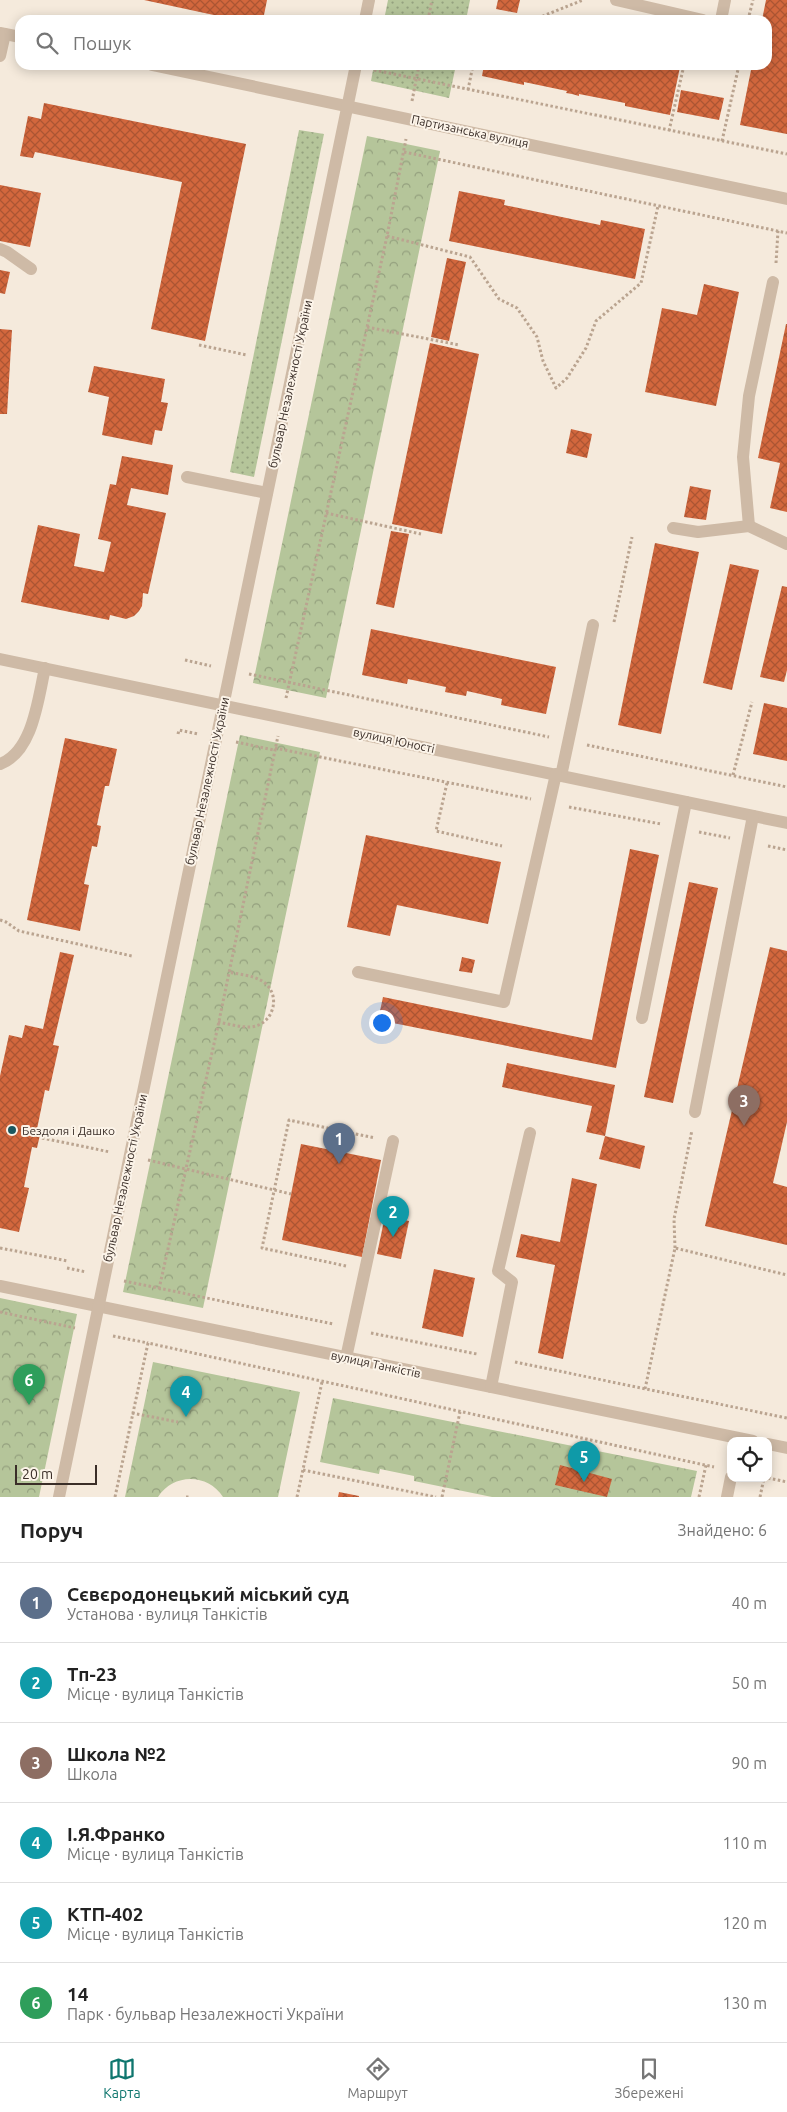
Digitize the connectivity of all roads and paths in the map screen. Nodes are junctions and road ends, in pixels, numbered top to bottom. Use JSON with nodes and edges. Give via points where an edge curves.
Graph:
{"nodes":[{"id":1,"x":369,"y":0,"type":"edge"},
{"id":2,"x":432,"y":0,"type":"edge"},
{"id":3,"x":583,"y":0,"type":"edge"},
{"id":4,"x":616,"y":0,"type":"edge"},
{"id":5,"x":725,"y":0,"type":"edge"},
{"id":6,"x":753,"y":0,"type":"edge"},
{"id":7,"x":366,"y":15,"type":"edge"},
{"id":8,"x":429,"y":15,"type":"edge"},
{"id":9,"x":546,"y":15,"type":"edge"},
{"id":10,"x":681,"y":15,"type":"edge"},
{"id":11,"x":722,"y":15,"type":"edge"},
{"id":12,"x":749,"y":15,"type":"edge"},
{"id":13,"x":2,"y":34,"type":"edge"},
{"id":14,"x":15,"y":36,"type":"edge"},
{"id":15,"x":0,"y":56,"type":"edge"},
{"id":16,"x":175,"y":70,"type":"edge"},
{"id":17,"x":355,"y":70,"type":"edge"},
{"id":18,"x":374,"y":70,"type":"edge"},
{"id":19,"x":418,"y":70,"type":"edge"},
{"id":20,"x":473,"y":70,"type":"edge"},
{"id":21,"x":683,"y":70,"type":"edge"},
{"id":22,"x":737,"y":70,"type":"edge"},
{"id":23,"x":416,"y":79,"type":"junction"},
{"id":24,"x":468,"y":90,"type":"junction"},
{"id":25,"x":347,"y":107,"type":"junction"},
{"id":26,"x":408,"y":118,"type":"junction"},
{"id":27,"x":669,"y":131,"type":"junction"},
{"id":28,"x":722,"y":141,"type":"junction"},
{"id":29,"x":404,"y":152,"type":"junction"},
{"id":30,"x":787,"y":154,"type":"edge"},
{"id":31,"x":787,"y":199,"type":"edge"},
{"id":32,"x":658,"y":206,"type":"junction"},
{"id":33,"x":778,"y":231,"type":"junction"},
{"id":34,"x":787,"y":233,"type":"edge"},
{"id":35,"x":387,"y":236,"type":"junction"},
{"id":36,"x":0,"y":249,"type":"edge"},
{"id":37,"x":31,"y":269,"type":"dead end"},
{"id":38,"x":773,"y":282,"type":"joint"},
{"id":39,"x":367,"y":327,"type":"junction"},
{"id":40,"x":199,"y":345,"type":"dead end"},
{"id":41,"x":459,"y":345,"type":"dead end"},
{"id":42,"x":247,"y":355,"type":"dead end"},
{"id":43,"x":187,"y":477,"type":"dead end"},
{"id":44,"x":267,"y":493,"type":"junction"},
{"id":45,"x":326,"y":513,"type":"junction"},
{"id":46,"x":749,"y":526,"type":"junction"},
{"id":47,"x":674,"y":528,"type":"dead end"},
{"id":48,"x":421,"y":534,"type":"dead end"},
{"id":49,"x":787,"y":544,"type":"edge"},
{"id":50,"x":593,"y":625,"type":"dead end"},
{"id":51,"x":0,"y":659,"type":"edge"},
{"id":52,"x":185,"y":660,"type":"dead end"},
{"id":53,"x":45,"y":668,"type":"junction"},
{"id":54,"x":230,"y":670,"type":"junction"},
{"id":55,"x":290,"y":682,"type":"junction"},
{"id":56,"x":752,"y":702,"type":"dead end"},
{"id":57,"x":223,"y":705,"type":"junction"},
{"id":58,"x":282,"y":717,"type":"junction"},
{"id":59,"x":568,"y":741,"type":"junction"},
{"id":60,"x":274,"y":748,"type":"junction"},
{"id":61,"x":0,"y":764,"type":"edge"},
{"id":62,"x":559,"y":775,"type":"junction"},
{"id":63,"x":733,"y":775,"type":"junction"},
{"id":64,"x":448,"y":782,"type":"junction"},
{"id":65,"x":787,"y":786,"type":"edge"},
{"id":66,"x":686,"y":802,"type":"junction"},
{"id":67,"x":549,"y":803,"type":"junction"},
{"id":68,"x":753,"y":816,"type":"junction"},
{"id":69,"x":787,"y":823,"type":"edge"},
{"id":70,"x":502,"y":846,"type":"dead end"},
{"id":71,"x":0,"y":920,"type":"edge"},
{"id":72,"x":132,"y":956,"type":"dead end"},
{"id":73,"x":229,"y":972,"type":"junction"},
{"id":74,"x":358,"y":972,"type":"dead end"},
{"id":75,"x":642,"y":1018,"type":"dead end"},
{"id":76,"x":218,"y":1022,"type":"junction"},
{"id":77,"x":696,"y":1112,"type":"joint"},
{"id":78,"x":530,"y":1133,"type":"dead end"},
{"id":79,"x":42,"y":1138,"type":"dead end"},
{"id":80,"x":392,"y":1141,"type":"joint"},
{"id":81,"x":130,"y":1156,"type":"junction"},
{"id":82,"x":186,"y":1169,"type":"junction"},
{"id":83,"x":274,"y":1190,"type":"junction"},
{"id":84,"x":291,"y":1194,"type":"dead end"},
{"id":85,"x":0,"y":1248,"type":"edge"},
{"id":86,"x":675,"y":1248,"type":"junction"},
{"id":87,"x":68,"y":1261,"type":"dead end"},
{"id":88,"x":67,"y":1268,"type":"dead end"},
{"id":89,"x":367,"y":1270,"type":"junction"},
{"id":90,"x":787,"y":1276,"type":"edge"},
{"id":91,"x":105,"y":1277,"type":"junction"},
{"id":92,"x":0,"y":1286,"type":"edge"},
{"id":93,"x":159,"y":1288,"type":"junction"},
{"id":94,"x":98,"y":1306,"type":"junction"},
{"id":95,"x":353,"y":1329,"type":"junction"},
{"id":96,"x":346,"y":1358,"type":"junction"},
{"id":97,"x":498,"y":1358,"type":"junction"},
{"id":98,"x":322,"y":1382,"type":"junction"},
{"id":99,"x":491,"y":1387,"type":"junction"},
{"id":100,"x":645,"y":1389,"type":"junction"},
{"id":101,"x":460,"y":1412,"type":"junction"},
{"id":102,"x":132,"y":1413,"type":"junction"},
{"id":103,"x":787,"y":1418,"type":"edge"},
{"id":104,"x":178,"y":1422,"type":"dead end"},
{"id":105,"x":728,"y":1437,"type":"edge"},
{"id":106,"x":772,"y":1445,"type":"edge"},
{"id":107,"x":787,"y":1448,"type":"edge"},
{"id":108,"x":303,"y":1470,"type":"junction"},
{"id":109,"x":772,"y":1479,"type":"edge"},
{"id":110,"x":730,"y":1482,"type":"edge"},
{"id":111,"x":763,"y":1482,"type":"edge"},
{"id":112,"x":787,"y":1482,"type":"edge"},
{"id":113,"x":59,"y":1497,"type":"edge"},
{"id":114,"x":116,"y":1497,"type":"edge"},
{"id":115,"x":186,"y":1497,"type":"edge"},
{"id":116,"x":191,"y":1497,"type":"edge"},
{"id":117,"x":297,"y":1497,"type":"edge"},
{"id":118,"x":436,"y":1497,"type":"edge"},
{"id":119,"x":442,"y":1497,"type":"edge"},
{"id":120,"x":699,"y":1497,"type":"edge"},
{"id":121,"x":726,"y":1497,"type":"edge"},
{"id":122,"x":760,"y":1497,"type":"edge"}],
"edges":[{"from":1,"to":7,"type":"street"},
{"from":2,"to":8,"type":"path"},
{"from":3,"to":9,"type":"path"},
{"from":4,"to":10,"type":"street"},
{"from":5,"to":11,"type":"street"},
{"from":6,"to":12,"type":"path"},
{"from":13,"to":14,"type":"street"},
{"from":13,"to":15,"type":"street"},
{"from":16,"to":25,"type":"street","name":"Партизанська вулиця"},
{"from":17,"to":25,"type":"street","name":"бульвар Незалежності України"},
{"from":18,"to":23,"type":"path"},
{"from":19,"to":23,"type":"path"},
{"from":20,"to":24,"type":"path"},
{"from":21,"to":27,"type":"path"},
{"from":22,"to":28,"type":"path"},
{"from":23,"to":24,"type":"path"},
{"from":23,"to":26,"type":"path"},
{"from":24,"to":27,"type":"path"},
{"from":25,"to":26,"type":"street","name":"Партизанська вулиця"},
{"from":25,"to":44,"type":"street","name":"бульвар Незалежності України"},
{"from":26,"to":29,"type":"path"},
{"from":26,"to":31,"type":"street","name":"Партизанська вулиця"},
{"from":27,"to":28,"type":"path"},
{"from":28,"to":30,"type":"path"},
{"from":29,"to":32,"type":"path"},
{"from":29,"to":35,"type":"path"},
{"from":32,"to":33,"type":"path"},
{"from":32,"to":35,"type":"path","via":[[641,283],[596,321],[586,348],[567,378],[556,388],[543,361],[537,337],[517,308],[499,299],[470,257]]},
{"from":33,"to":34,"type":"path"},
{"from":33,"to":38,"type":"path"},
{"from":35,"to":39,"type":"path"},
{"from":36,"to":37,"type":"street"},
{"from":38,"to":46,"type":"street","via":[[746,422],[743,457]]},
{"from":39,"to":41,"type":"path"},
{"from":39,"to":45,"type":"path"},
{"from":40,"to":42,"type":"path"},
{"from":43,"to":44,"type":"street"},
{"from":44,"to":54,"type":"street","name":"бульвар Незалежності України"},
{"from":45,"to":48,"type":"path"},
{"from":45,"to":55,"type":"path"},
{"from":46,"to":47,"type":"street","via":[[698,532]]},
{"from":46,"to":49,"type":"street"},
{"from":50,"to":59,"type":"street"},
{"from":51,"to":53,"type":"street","name":"вулиця Юності"},
{"from":52,"to":54,"type":"path"},
{"from":53,"to":57,"type":"street","name":"вулиця Юності"},
{"from":53,"to":61,"type":"street","via":[[27,739],[10,760]]},
{"from":54,"to":55,"type":"path"},
{"from":54,"to":57,"type":"street","name":"бульвар Незалежності України"},
{"from":55,"to":58,"type":"path"},
{"from":55,"to":59,"type":"path"},
{"from":56,"to":63,"type":"path"},
{"from":57,"to":58,"type":"street","name":"вулиця Юності"},
{"from":57,"to":81,"type":"street","name":"бульвар Незалежності України"},
{"from":58,"to":60,"type":"path"},
{"from":58,"to":62,"type":"street","name":"вулиця Юності"},
{"from":59,"to":62,"type":"street"},
{"from":59,"to":63,"type":"path"},
{"from":60,"to":64,"type":"path"},
{"from":60,"to":73,"type":"path"},
{"from":62,"to":66,"type":"street","name":"вулиця Юності"},
{"from":62,"to":67,"type":"street"},
{"from":63,"to":65,"type":"path"},
{"from":64,"to":67,"type":"path"},
{"from":64,"to":70,"type":"path","via":[[436,831]]},
{"from":66,"to":68,"type":"street","name":"вулиця Юності"},
{"from":66,"to":75,"type":"street"},
{"from":67,"to":74,"type":"street","via":[[504,1002]]},
{"from":68,"to":69,"type":"street","name":"вулиця Юності"},
{"from":68,"to":77,"type":"street"},
{"from":71,"to":72,"type":"path","via":[[19,931]]},
{"from":73,"to":76,"type":"path"},
{"from":73,"to":76,"type":"path","via":[[264,982],[272,993],[273,1006],[267,1019],[256,1026]]},
{"from":76,"to":82,"type":"path"},
{"from":77,"to":86,"type":"path","via":[[674,1219]]},
{"from":78,"to":97,"type":"street","via":[[498,1271],[512,1282]]},
{"from":79,"to":81,"type":"path"},
{"from":80,"to":83,"type":"path","via":[[289,1120]]},
{"from":80,"to":89,"type":"street"},
{"from":81,"to":82,"type":"path"},
{"from":81,"to":91,"type":"street","name":"бульвар Незалежності України"},
{"from":82,"to":83,"type":"path"},
{"from":82,"to":93,"type":"path"},
{"from":83,"to":84,"type":"path"},
{"from":83,"to":89,"type":"path","via":[[262,1248]]},
{"from":85,"to":87,"type":"path"},
{"from":86,"to":90,"type":"path"},
{"from":86,"to":100,"type":"path"},
{"from":88,"to":91,"type":"path"},
{"from":89,"to":95,"type":"street"},
{"from":91,"to":93,"type":"path"},
{"from":91,"to":94,"type":"street","name":"бульвар Незалежності України"},
{"from":92,"to":94,"type":"street","name":"вулиця Танкістів"},
{"from":93,"to":95,"type":"path"},
{"from":94,"to":96,"type":"street","name":"вулиця Танкістів"},
{"from":94,"to":113,"type":"street","name":"бульвар Незалежності України"},
{"from":95,"to":96,"type":"street"},
{"from":95,"to":97,"type":"path"},
{"from":96,"to":99,"type":"street","name":"вулиця Танкістів"},
{"from":97,"to":99,"type":"street"},
{"from":97,"to":100,"type":"path"},
{"from":98,"to":101,"type":"path"},
{"from":98,"to":102,"type":"path","via":[[148,1344]]},
{"from":98,"to":108,"type":"path"},
{"from":99,"to":105,"type":"street","name":"вулиця Танкістів"},
{"from":100,"to":103,"type":"path"},
{"from":101,"to":119,"type":"path"},
{"from":101,"to":120,"type":"path","via":[[706,1465]]},
{"from":102,"to":104,"type":"path"},
{"from":102,"to":114,"type":"path"},
{"from":106,"to":107,"type":"street"},
{"from":108,"to":117,"type":"path"},
{"from":108,"to":118,"type":"path"},
{"from":109,"to":112,"type":"path"},
{"from":110,"to":121,"type":"street"},
{"from":111,"to":122,"type":"path"},
{"from":115,"to":116,"type":"path"}]}
